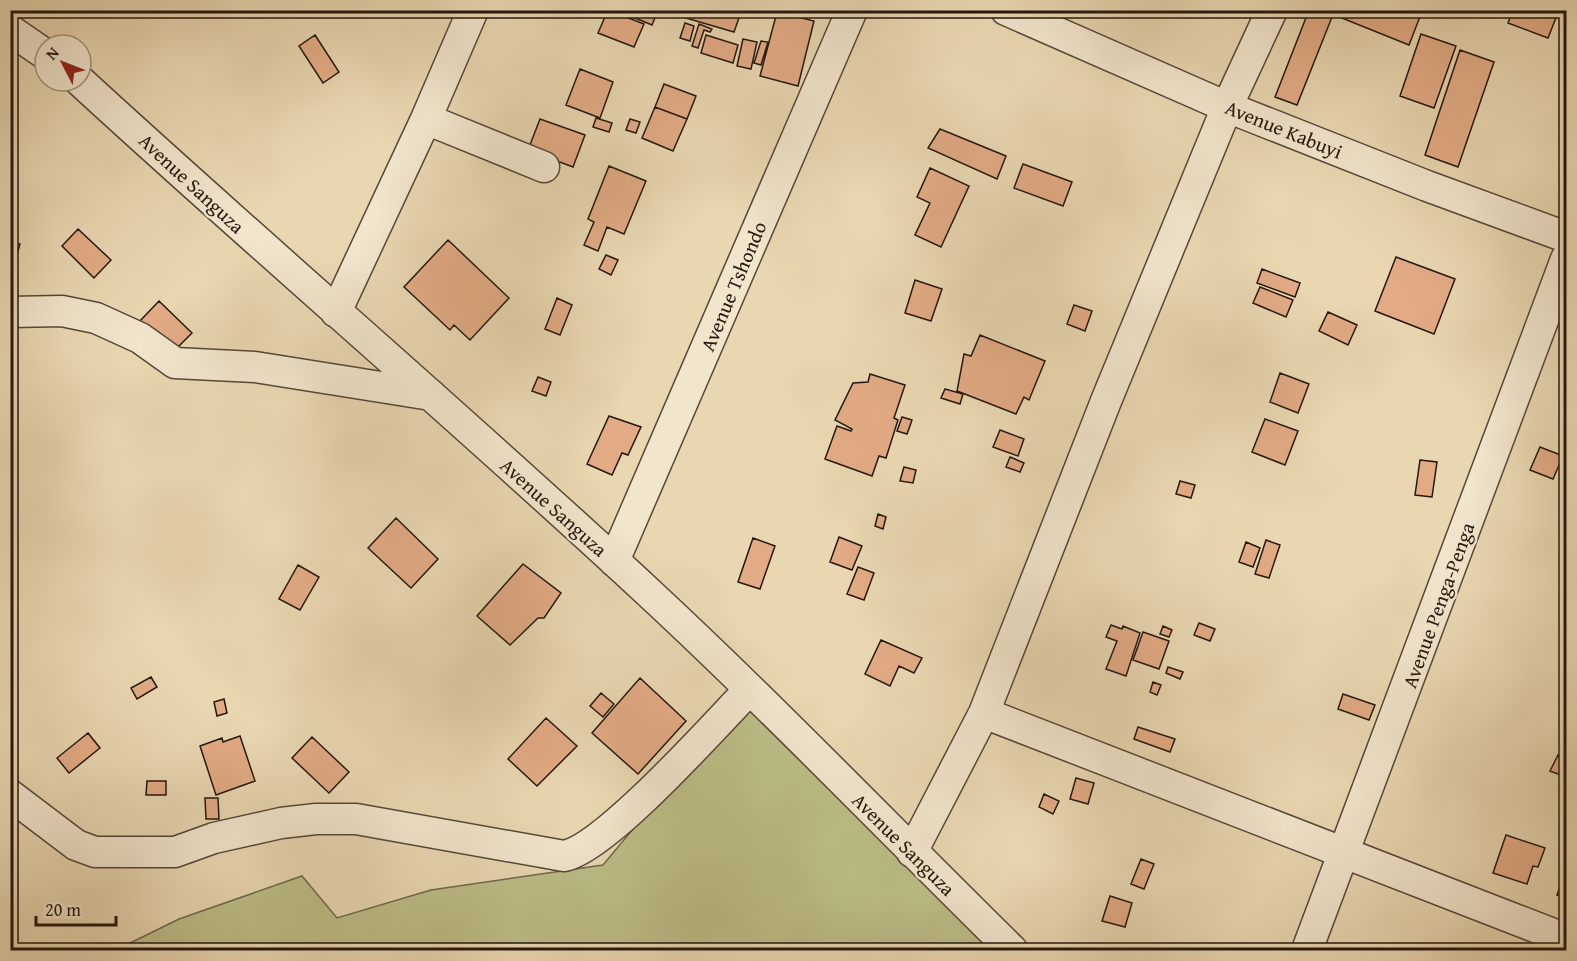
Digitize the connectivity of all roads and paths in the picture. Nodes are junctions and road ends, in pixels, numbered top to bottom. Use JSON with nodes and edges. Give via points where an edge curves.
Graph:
{"nodes":[{"id":1,"x":473,"y":10,"type":"edge"},
{"id":2,"x":852,"y":10,"type":"edge"},
{"id":3,"x":1006,"y":10,"type":"edge"},
{"id":4,"x":1272,"y":10,"type":"edge"},
{"id":5,"x":10,"y":30,"type":"edge"},
{"id":6,"x":33,"y":46,"type":"edge"},
{"id":7,"x":93,"y":93,"type":"edge"},
{"id":8,"x":1227,"y":107,"type":"junction"},
{"id":9,"x":426,"y":119,"type":"junction"},
{"id":10,"x":544,"y":167,"type":"dead end"},
{"id":11,"x":1566,"y":237,"type":"edge"},
{"id":12,"x":1566,"y":259,"type":"edge"},
{"id":13,"x":10,"y":312,"type":"edge"},
{"id":14,"x":336,"y":312,"type":"junction"},
{"id":15,"x":431,"y":395,"type":"junction"},
{"id":16,"x":614,"y":561,"type":"junction"},
{"id":17,"x":749,"y":690,"type":"junction"},
{"id":18,"x":984,"y":713,"type":"junction"},
{"id":19,"x":10,"y":795,"type":"edge"},
{"id":20,"x":912,"y":852,"type":"junction"},
{"id":21,"x":1345,"y":855,"type":"junction"},
{"id":22,"x":1566,"y":939,"type":"edge"},
{"id":23,"x":1012,"y":951,"type":"edge"},
{"id":24,"x":1307,"y":951,"type":"edge"}],
"edges":[{"from":1,"to":9,"type":"street"},
{"from":2,"to":16,"type":"street","name":"Avenue Tshondo"},
{"from":3,"to":8,"type":"street","name":"Avenue Kabuyi"},
{"from":4,"to":8,"type":"street"},
{"from":5,"to":6,"type":"street"},
{"from":7,"to":14,"type":"street","name":"Avenue Sanguza"},
{"from":8,"to":11,"type":"street","name":"Avenue Kabuyi"},
{"from":8,"to":18,"type":"street"},
{"from":9,"to":10,"type":"street"},
{"from":9,"to":14,"type":"street"},
{"from":12,"to":21,"type":"street","name":"Avenue Penga-Penga"},
{"from":13,"to":15,"type":"street","via":[[62,311],[96,318],[140,338],[175,363],[255,367]]},
{"from":14,"to":15,"type":"street","name":"Avenue Sanguza"},
{"from":15,"to":16,"type":"street","name":"Avenue Sanguza"},
{"from":16,"to":17,"type":"street","name":"Avenue Sanguza"},
{"from":17,"to":19,"type":"street","via":[[624,815],[591,844],[564,856],[356,819],[282,823],[214,838],[176,852],[95,852],[76,844]]},
{"from":17,"to":20,"type":"street","name":"Avenue Sanguza"},
{"from":18,"to":20,"type":"street"},
{"from":18,"to":21,"type":"street"},
{"from":20,"to":23,"type":"street","name":"Avenue Sanguza"},
{"from":21,"to":22,"type":"street"},
{"from":21,"to":24,"type":"street","name":"Avenue Penga-Penga"}]}
